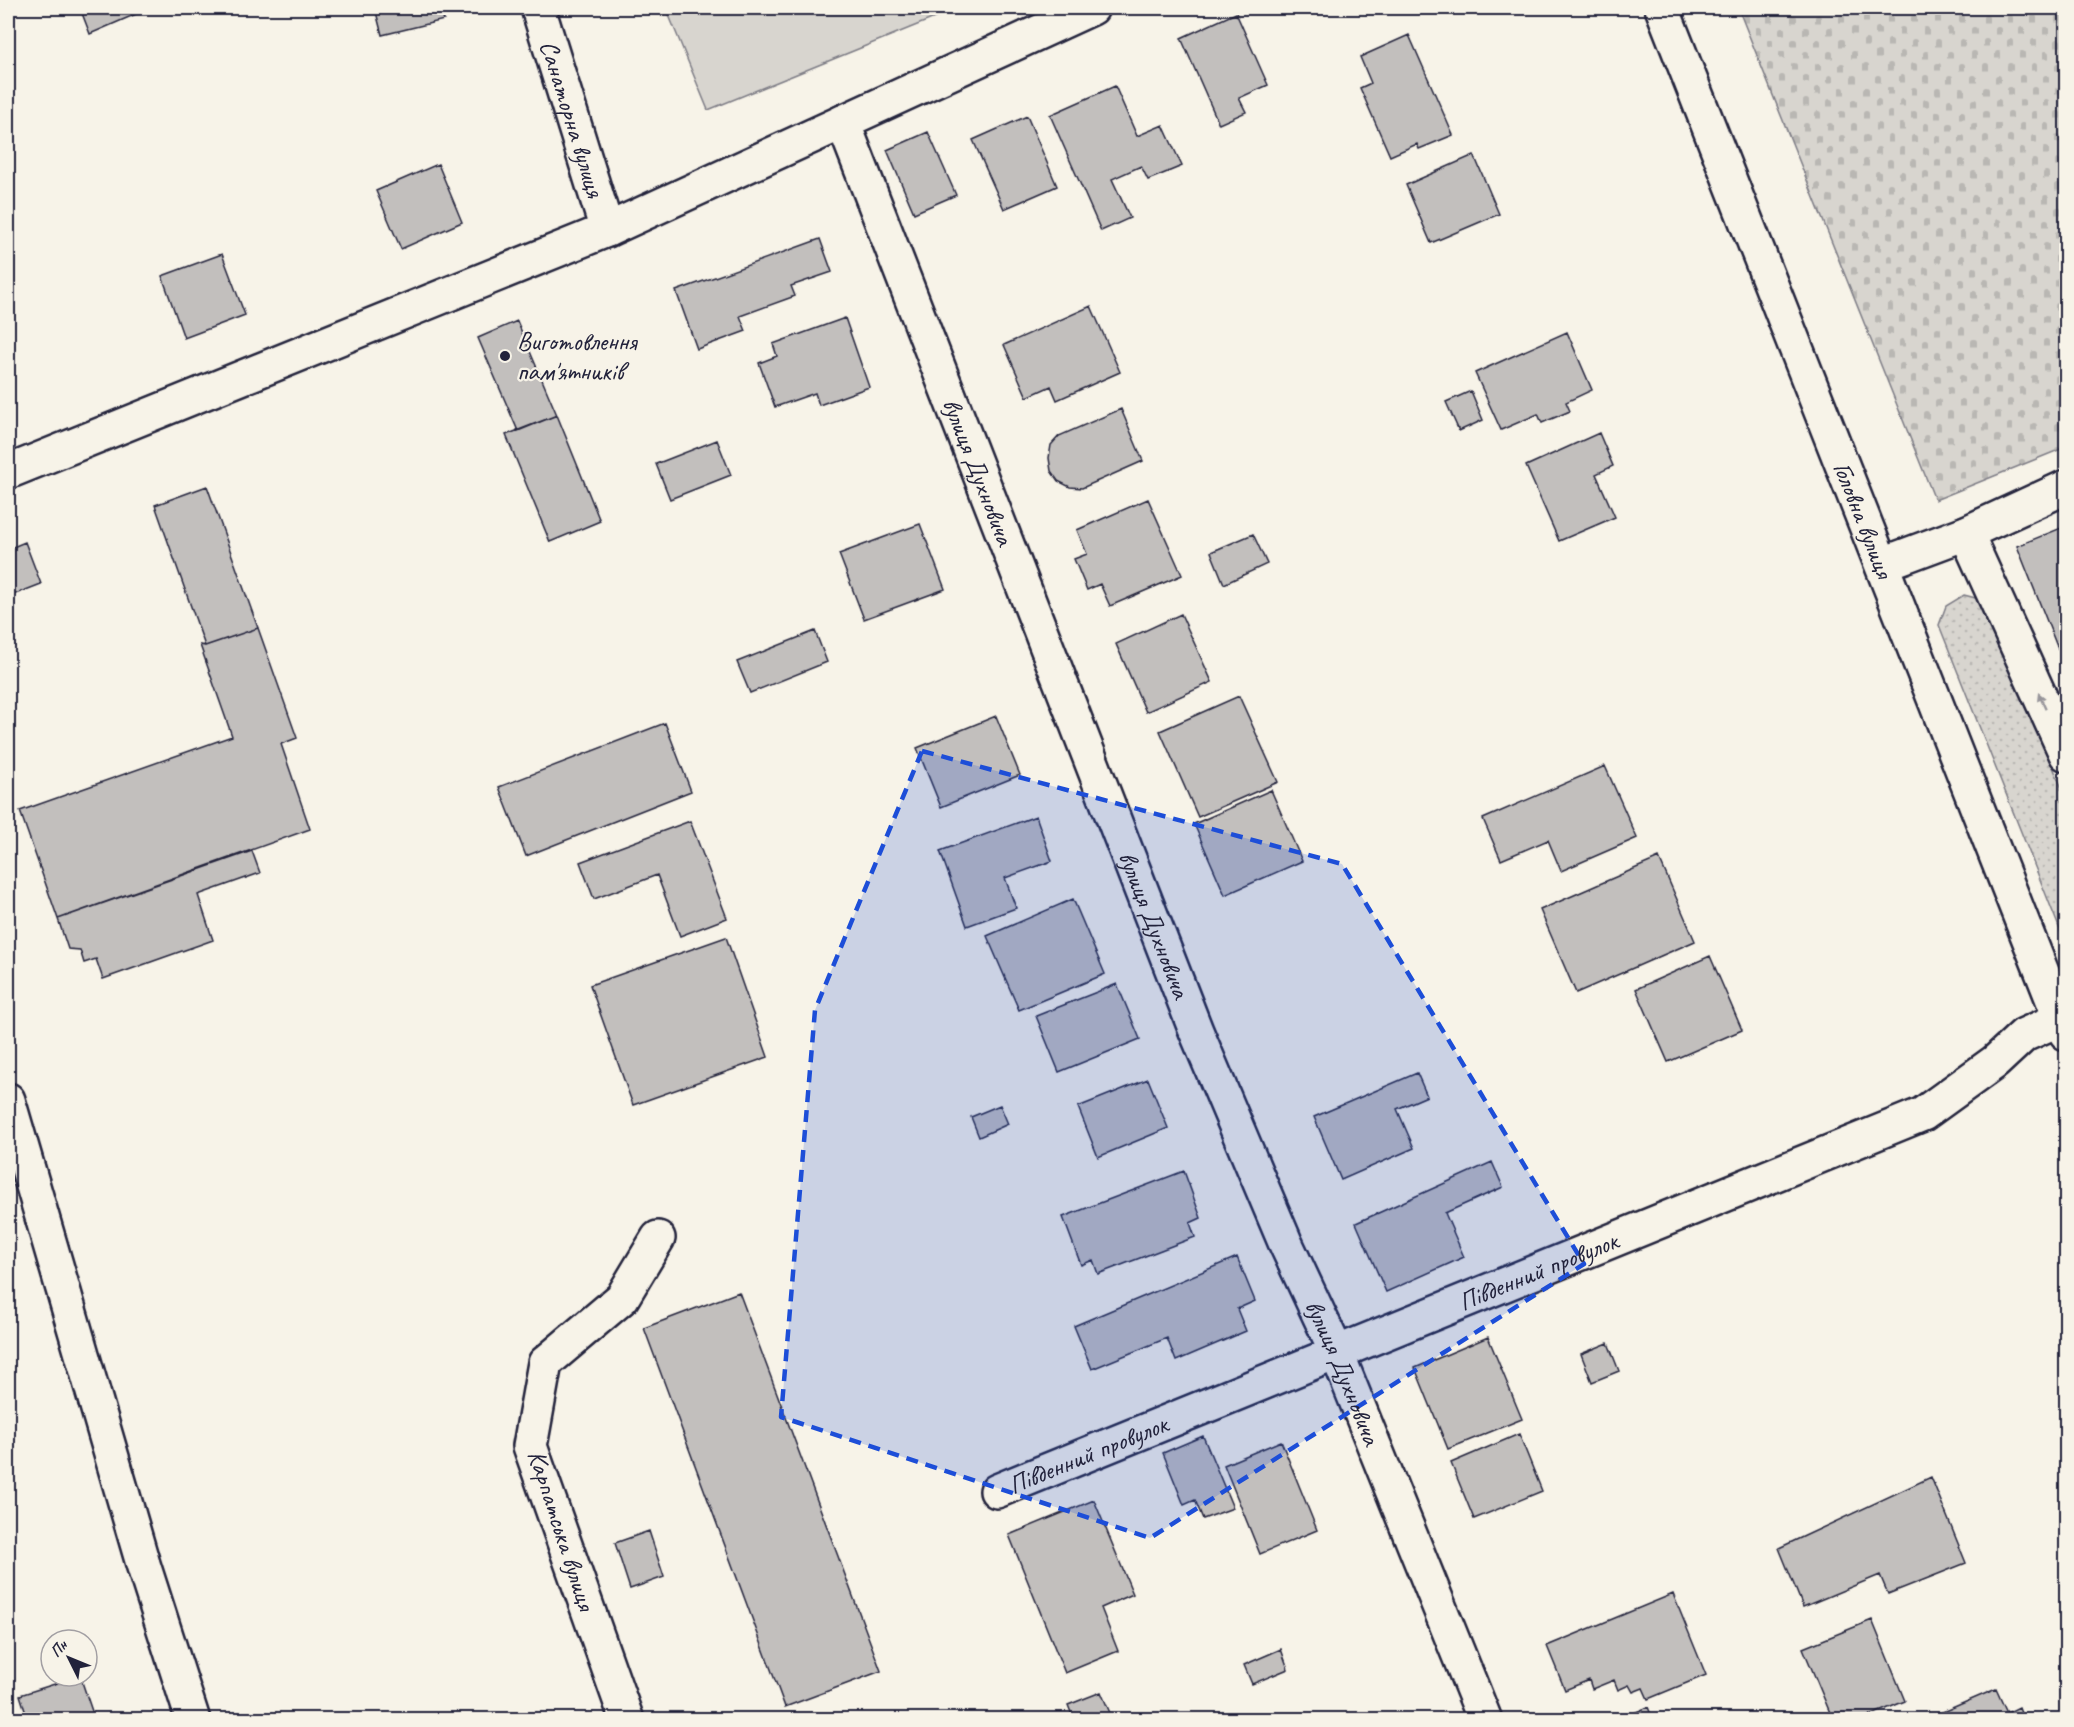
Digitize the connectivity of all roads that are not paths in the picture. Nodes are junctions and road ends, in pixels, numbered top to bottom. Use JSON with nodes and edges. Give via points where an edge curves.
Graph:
{"nodes":[{"id":1,"x":537,"y":8,"type":"edge"},
{"id":2,"x":1092,"y":8,"type":"edge"},
{"id":3,"x":1662,"y":8,"type":"edge"},
{"id":4,"x":843,"y":122,"type":"junction"},
{"id":5,"x":607,"y":230,"type":"junction"},
{"id":6,"x":8,"y":472,"type":"edge"},
{"id":7,"x":2067,"y":487,"type":"edge"},
{"id":8,"x":1966,"y":533,"type":"junction"},
{"id":9,"x":1883,"y":564,"type":"junction"},
{"id":10,"x":2067,"y":754,"type":"edge"},
{"id":11,"x":2063,"y":1026,"type":"edge"},
{"id":12,"x":8,"y":1101,"type":"edge"},
{"id":13,"x":658,"y":1238,"type":"dead end"},
{"id":14,"x":1336,"y":1351,"type":"junction"},
{"id":15,"x":997,"y":1491,"type":"dead end"},
{"id":16,"x":193,"y":1719,"type":"edge"},
{"id":17,"x":627,"y":1719,"type":"edge"},
{"id":18,"x":1485,"y":1719,"type":"edge"}],
"edges":[{"from":1,"to":5,"type":"street","name":"Санаторна вулиця"},
{"from":2,"to":4,"type":"street"},
{"from":3,"to":9,"type":"street","name":"Головна вулиця"},
{"from":4,"to":5,"type":"street"},
{"from":4,"to":14,"type":"street","name":"вулиця Духновича","via":[[1196,1031],[1285,1242]]},
{"from":5,"to":6,"type":"street"},
{"from":7,"to":8,"type":"street"},
{"from":8,"to":9,"type":"street"},
{"from":10,"to":8,"type":"street","one_way":true},
{"from":9,"to":11,"type":"street","name":"Головна вулиця"},
{"from":11,"to":14,"type":"street","name":"Південний провулок","via":[[2024,1035],[1995,1062],[1923,1114]]},
{"from":12,"to":16,"type":"street","via":[[143,1563]]},
{"from":13,"to":17,"type":"street","name":"Карпатська вулиця","via":[[622,1298],[545,1363],[530,1446]]},
{"from":14,"to":15,"type":"street","name":"Південний провулок"},
{"from":14,"to":18,"type":"street","name":"вулиця Духновича"}]}
